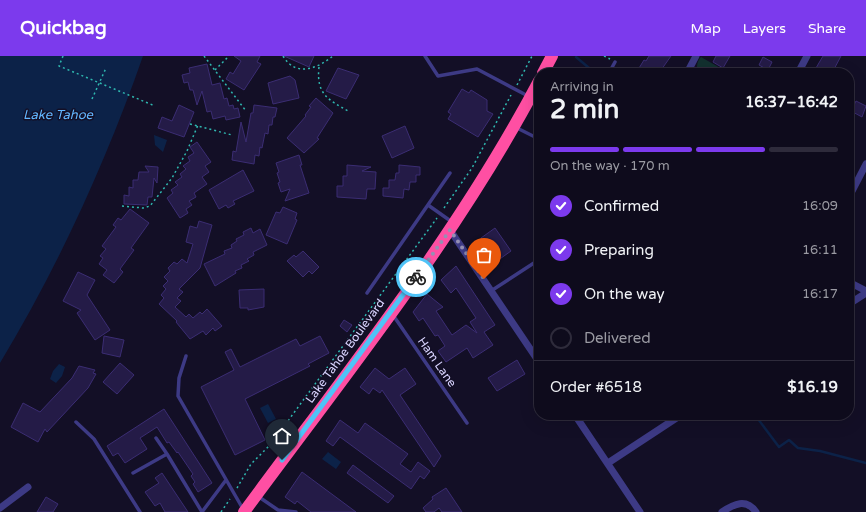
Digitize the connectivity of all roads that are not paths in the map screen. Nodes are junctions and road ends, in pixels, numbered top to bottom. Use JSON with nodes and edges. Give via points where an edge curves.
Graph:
{"nodes":[{"id":1,"x":425,"y":56,"type":"edge"},
{"id":2,"x":552,"y":56,"type":"edge"},
{"id":3,"x":696,"y":56,"type":"edge"},
{"id":4,"x":807,"y":56,"type":"edge"},
{"id":5,"x":615,"y":62,"type":"dead end"},
{"id":6,"x":546,"y":68,"type":"edge"},
{"id":7,"x":612,"y":68,"type":"edge"},
{"id":8,"x":690,"y":68,"type":"edge"},
{"id":9,"x":801,"y":68,"type":"edge"},
{"id":10,"x":534,"y":90,"type":"edge"},
{"id":11,"x":530,"y":97,"type":"junction"},
{"id":12,"x":514,"y":126,"type":"junction"},
{"id":13,"x":534,"y":136,"type":"edge"},
{"id":14,"x":866,"y":164,"type":"edge"},
{"id":15,"x":450,"y":173,"type":"dead end"},
{"id":16,"x":854,"y":187,"type":"edge"},
{"id":17,"x":428,"y":205,"type":"junction"},
{"id":18,"x":453,"y":227,"type":"junction"},
{"id":19,"x":534,"y":263,"type":"edge"},
{"id":20,"x":854,"y":285,"type":"edge"},
{"id":21,"x":491,"y":291,"type":"junction"},
{"id":22,"x":866,"y":292,"type":"edge"},
{"id":23,"x":367,"y":293,"type":"dead end"},
{"id":24,"x":854,"y":300,"type":"edge"},
{"id":25,"x":391,"y":312,"type":"junction"},
{"id":26,"x":534,"y":355,"type":"edge"},
{"id":27,"x":186,"y":356,"type":"dead end"},
{"id":28,"x":578,"y":420,"type":"edge"},
{"id":29,"x":673,"y":420,"type":"edge"},
{"id":30,"x":76,"y":422,"type":"dead end"},
{"id":31,"x":467,"y":423,"type":"dead end"},
{"id":32,"x":156,"y":438,"type":"dead end"},
{"id":33,"x":167,"y":454,"type":"junction"},
{"id":34,"x":608,"y":463,"type":"junction"},
{"id":35,"x":133,"y":473,"type":"dead end"},
{"id":36,"x":226,"y":480,"type":"junction"},
{"id":37,"x":28,"y":487,"type":"dead end"},
{"id":38,"x":256,"y":495,"type":"junction"},
{"id":39,"x":0,"y":508,"type":"edge"},
{"id":40,"x":140,"y":512,"type":"edge"},
{"id":41,"x":202,"y":512,"type":"edge"},
{"id":42,"x":244,"y":512,"type":"edge"},
{"id":43,"x":296,"y":512,"type":"edge"},
{"id":44,"x":640,"y":512,"type":"edge"},
{"id":45,"x":722,"y":512,"type":"edge"},
{"id":46,"x":756,"y":512,"type":"edge"}],
"edges":[{"from":1,"to":11,"type":"lane","via":[[438,76],[477,69]]},
{"from":2,"to":6,"type":"highway"},
{"from":3,"to":8,"type":"street"},
{"from":4,"to":9,"type":"street"},
{"from":5,"to":7,"type":"lane"},
{"from":10,"to":11,"type":"highway","name":"Lake Tahoe Boulevard"},
{"from":11,"to":12,"type":"highway","name":"Lake Tahoe Boulevard"},
{"from":12,"to":13,"type":"lane"},
{"from":12,"to":18,"type":"highway","name":"Lake Tahoe Boulevard"},
{"from":14,"to":16,"type":"street"},
{"from":15,"to":17,"type":"lane"},
{"from":17,"to":18,"type":"lane","via":[[441,213]]},
{"from":17,"to":23,"type":"lane"},
{"from":18,"to":21,"type":"street"},
{"from":18,"to":25,"type":"highway","name":"Lake Tahoe Boulevard"},
{"from":19,"to":21,"type":"lane"},
{"from":20,"to":22,"type":"street"},
{"from":21,"to":26,"type":"street"},
{"from":22,"to":24,"type":"street"},
{"from":25,"to":31,"type":"lane","name":"Ham Lane"},
{"from":25,"to":38,"type":"highway","name":"Lake Tahoe Boulevard"},
{"from":27,"to":36,"type":"lane","via":[[179,378],[178,396]]},
{"from":28,"to":34,"type":"street"},
{"from":29,"to":34,"type":"street"},
{"from":30,"to":40,"type":"lane","via":[[94,439]]},
{"from":32,"to":33,"type":"lane"},
{"from":33,"to":35,"type":"lane"},
{"from":33,"to":41,"type":"lane"},
{"from":34,"to":44,"type":"street"},
{"from":36,"to":41,"type":"lane"},
{"from":36,"to":42,"type":"lane"},
{"from":37,"to":39,"type":"street"},
{"from":38,"to":42,"type":"highway","name":"Lake Tahoe Boulevard"},
{"from":38,"to":43,"type":"lane","via":[[278,510]]},
{"from":45,"to":46,"type":"street","via":[[742,503],[752,506]]}]}
